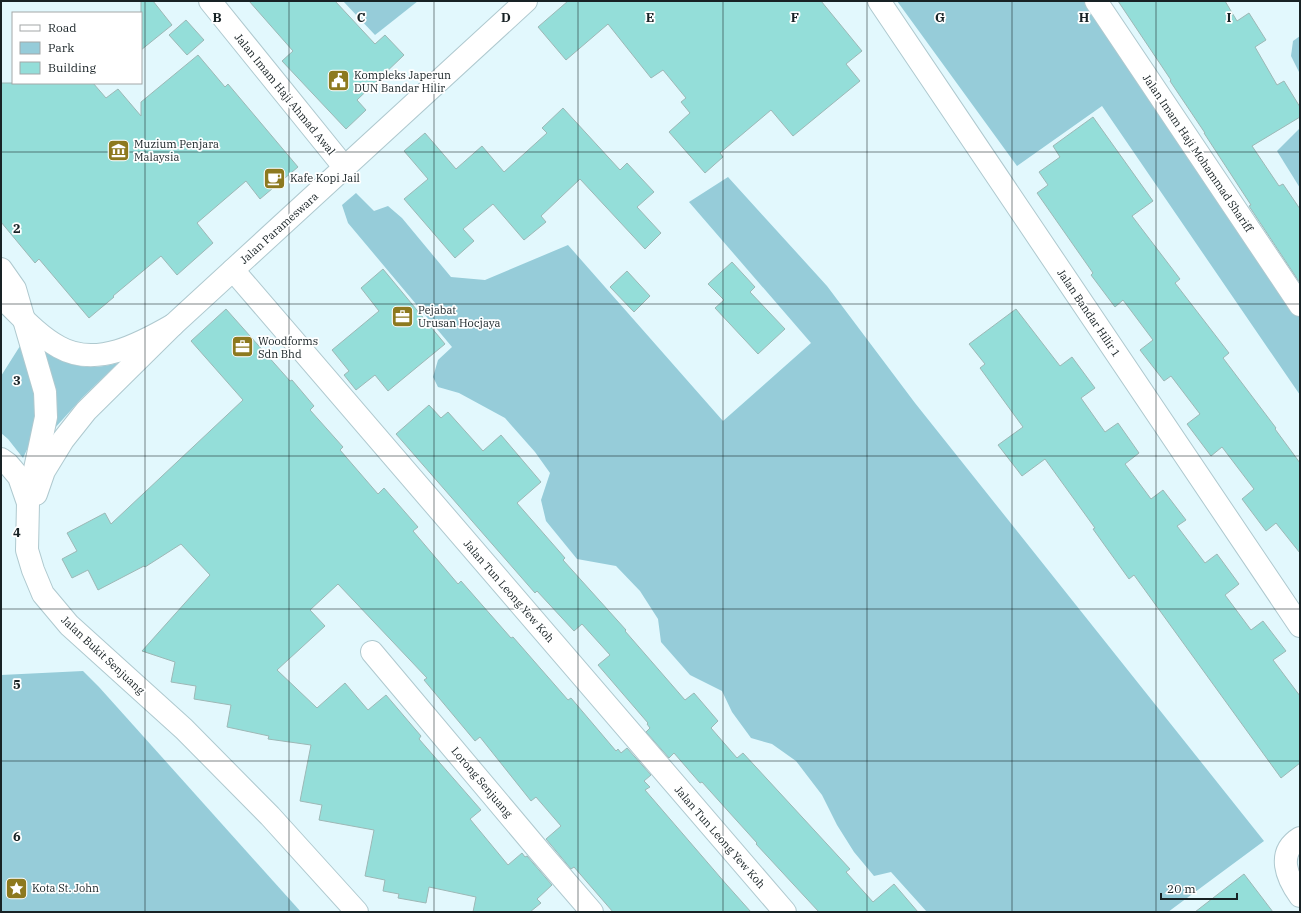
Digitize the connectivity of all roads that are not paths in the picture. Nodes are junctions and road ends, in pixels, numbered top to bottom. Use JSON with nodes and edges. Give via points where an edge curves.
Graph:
{"nodes":[{"id":1,"x":210,"y":1,"type":"edge"},
{"id":2,"x":526,"y":1,"type":"edge"},
{"id":3,"x":879,"y":1,"type":"edge"},
{"id":4,"x":1096,"y":1,"type":"edge"},
{"id":5,"x":345,"y":168,"type":"junction"},
{"id":6,"x":1,"y":269,"type":"edge"},
{"id":7,"x":233,"y":270,"type":"junction"},
{"id":8,"x":1,"y":297,"type":"edge"},
{"id":9,"x":1300,"y":305,"type":"edge"},
{"id":10,"x":24,"y":321,"type":"junction"},
{"id":11,"x":173,"y":325,"type":"junction"},
{"id":12,"x":1,"y":458,"type":"edge"},
{"id":13,"x":28,"y":512,"type":"junction"},
{"id":14,"x":1300,"y":626,"type":"edge"},
{"id":15,"x":372,"y":652,"type":"dead end"},
{"id":16,"x":1300,"y":838,"type":"edge"},
{"id":17,"x":1300,"y":896,"type":"edge"},
{"id":18,"x":357,"y":912,"type":"edge"},
{"id":19,"x":592,"y":912,"type":"edge"},
{"id":20,"x":784,"y":912,"type":"edge"}],
"edges":[{"from":1,"to":5,"type":"street","name":"Jalan Imam Haji Ahmad Awal"},
{"from":2,"to":5,"type":"street","name":"Jalan Parameswara"},
{"from":3,"to":14,"type":"street","name":"Jalan Bandar Hilir 1"},
{"from":4,"to":9,"type":"street","name":"Jalan Imam Haji Mohammad Shariff"},
{"from":5,"to":7,"type":"street","name":"Jalan Parameswara"},
{"from":6,"to":10,"type":"street","via":[[15,289]]},
{"from":7,"to":11,"type":"street","name":"Jalan Parameswara"},
{"from":7,"to":20,"type":"street","name":"Jalan Tun Leong Yew Koh"},
{"from":8,"to":10,"type":"street"},
{"from":10,"to":11,"type":"street","via":[[59,347],[78,355],[117,352]]},
{"from":10,"to":13,"type":"street","via":[[45,392],[46,417]]},
{"from":11,"to":13,"type":"street","name":"Jalan Bukit Senjuang","via":[[86,411],[63,440],[44,471]]},
{"from":12,"to":13,"type":"street","via":[[19,477]]},
{"from":13,"to":18,"type":"street","name":"Jalan Bukit Senjuang","via":[[27,550],[43,594],[69,625],[184,729],[270,816]]},
{"from":15,"to":19,"type":"street","name":"Lorong Senjuang"},
{"from":16,"to":17,"type":"street","via":[[1286,854],[1286,869],[1291,884]]}]}
